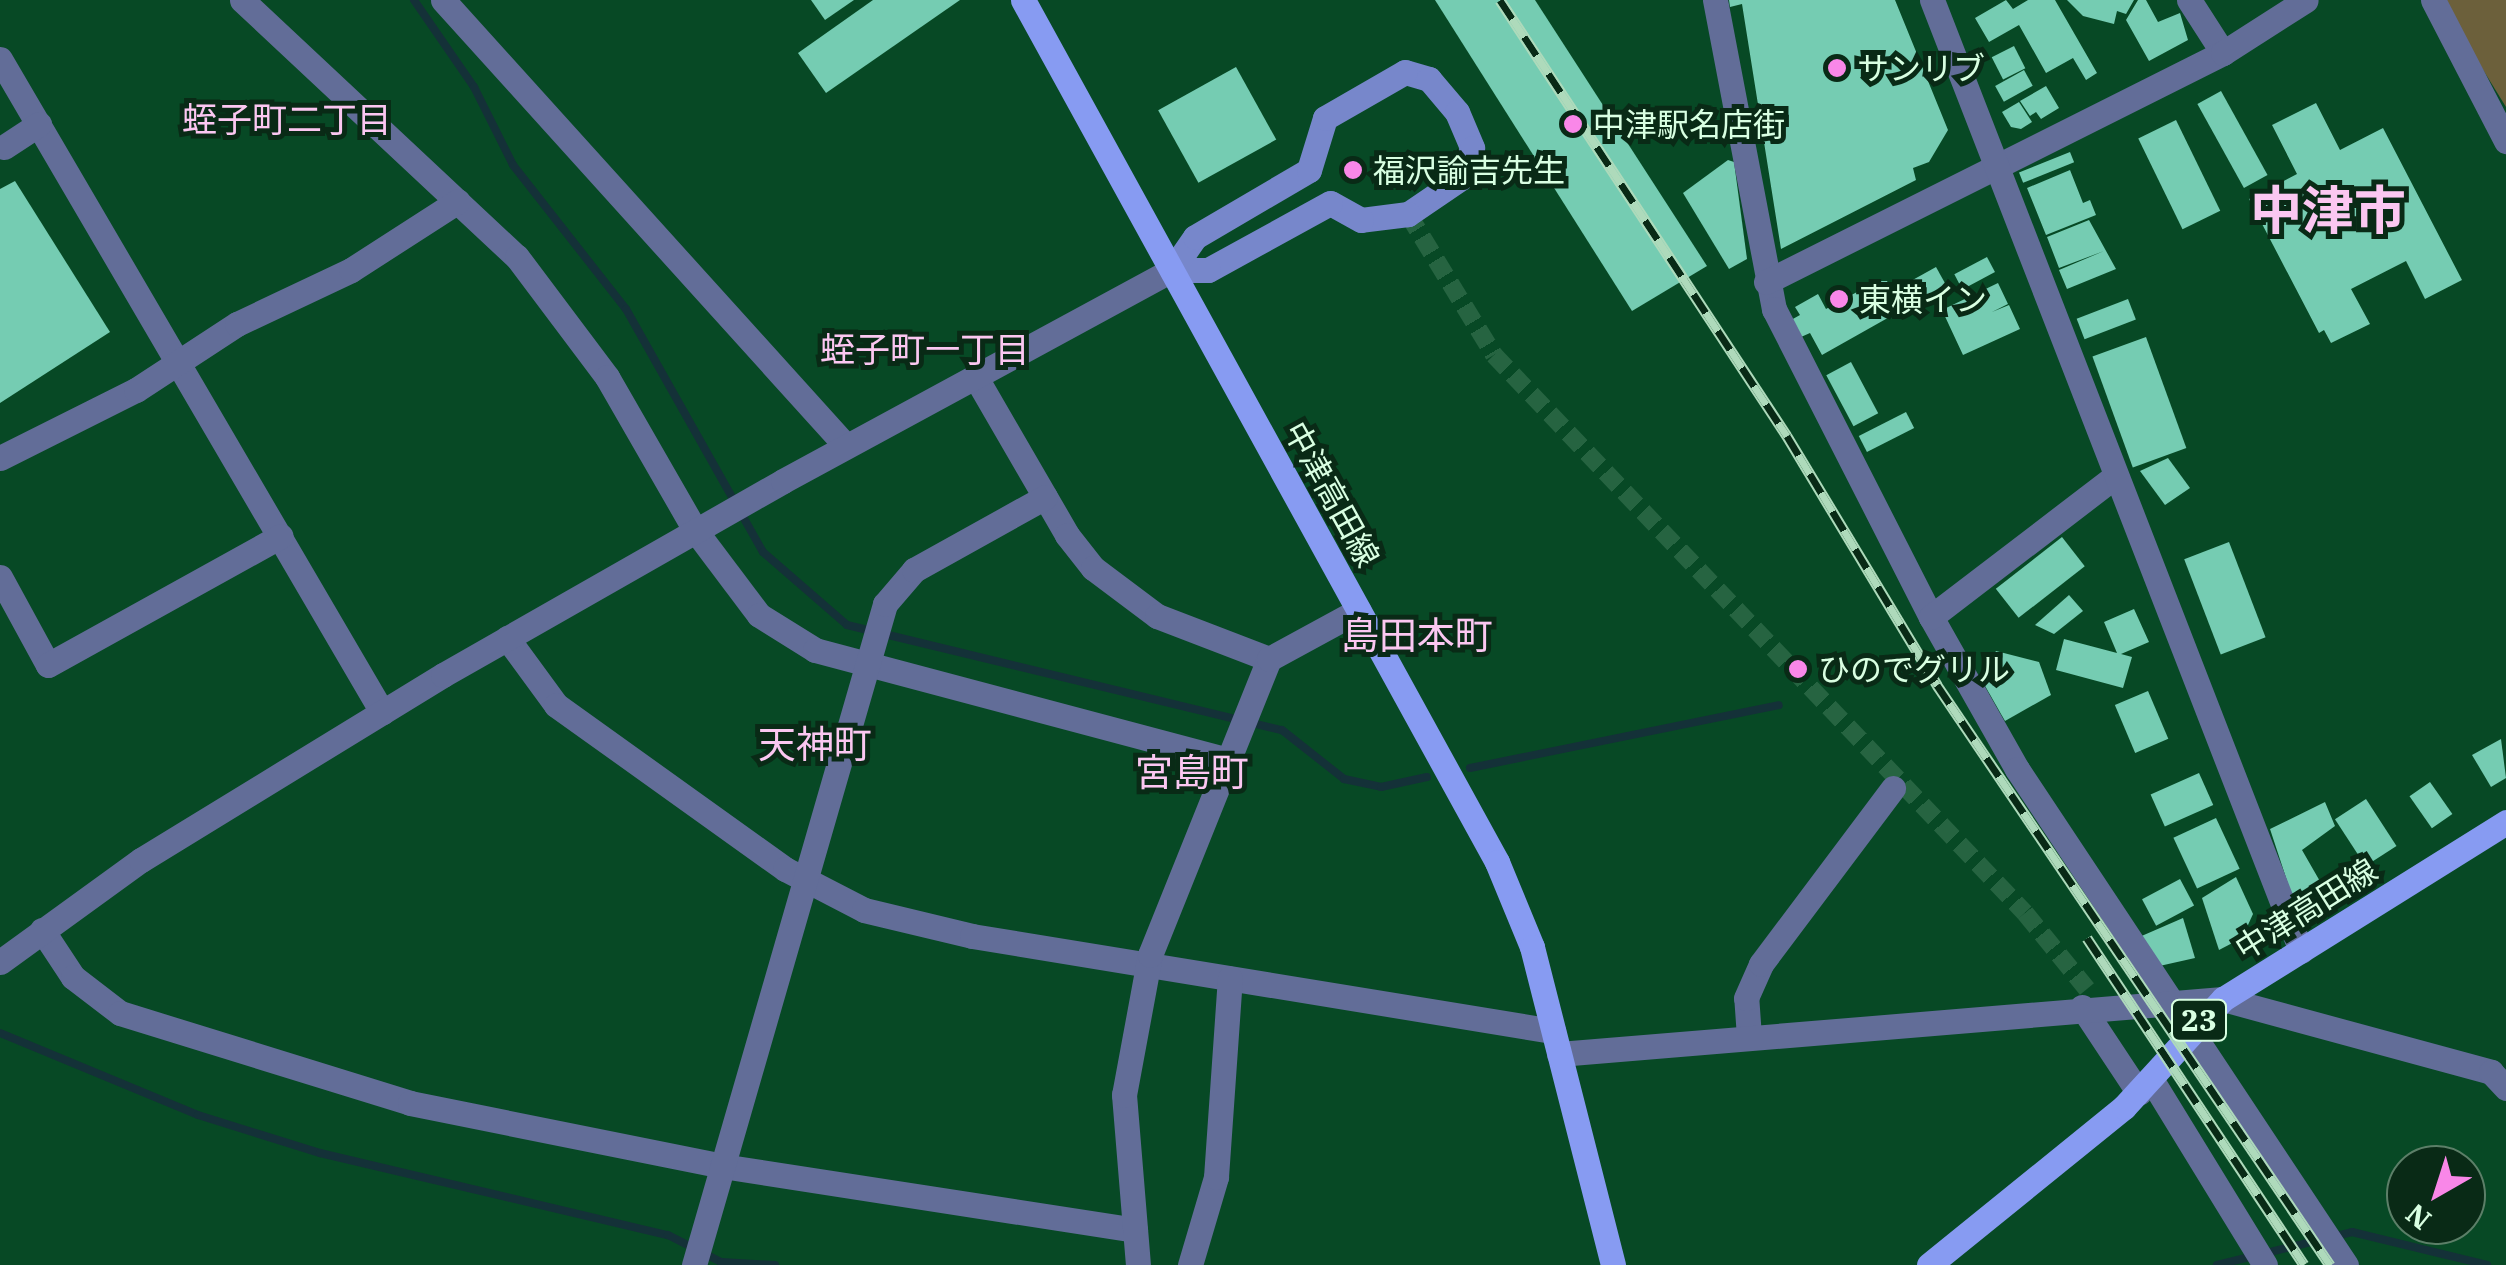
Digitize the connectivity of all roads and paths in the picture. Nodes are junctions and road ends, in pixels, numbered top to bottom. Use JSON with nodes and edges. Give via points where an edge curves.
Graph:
{"nodes":[{"id":1,"x":242,"y":0,"type":"edge"},
{"id":2,"x":443,"y":0,"type":"edge"},
{"id":3,"x":1022,"y":0,"type":"edge"},
{"id":4,"x":1715,"y":0,"type":"edge"},
{"id":5,"x":1932,"y":0,"type":"edge"},
{"id":6,"x":2189,"y":0,"type":"edge"},
{"id":7,"x":2306,"y":0,"type":"edge"},
{"id":8,"x":2432,"y":0,"type":"edge"},
{"id":9,"x":2223,"y":53,"type":"junction"},
{"id":10,"x":0,"y":60,"type":"edge"},
{"id":11,"x":39,"y":124,"type":"junction"},
{"id":12,"x":2506,"y":141,"type":"edge"},
{"id":13,"x":4,"y":147,"type":"dead end"},
{"id":14,"x":1994,"y":167,"type":"junction"},
{"id":15,"x":458,"y":201,"type":"junction"},
{"id":16,"x":1172,"y":270,"type":"junction"},
{"id":17,"x":1766,"y":282,"type":"junction"},
{"id":18,"x":181,"y":361,"type":"junction"},
{"id":19,"x":976,"y":376,"type":"junction"},
{"id":20,"x":846,"y":446,"type":"junction"},
{"id":21,"x":0,"y":458,"type":"edge"},
{"id":22,"x":2113,"y":478,"type":"junction"},
{"id":23,"x":1045,"y":498,"type":"junction"},
{"id":24,"x":695,"y":530,"type":"junction"},
{"id":25,"x":281,"y":536,"type":"junction"},
{"id":26,"x":0,"y":577,"type":"edge"},
{"id":27,"x":1359,"y":610,"type":"junction"},
{"id":28,"x":1931,"y":617,"type":"junction"},
{"id":29,"x":507,"y":638,"type":"junction"},
{"id":30,"x":1269,"y":658,"type":"junction"},
{"id":31,"x":864,"y":667,"type":"junction"},
{"id":32,"x":382,"y":712,"type":"junction"},
{"id":33,"x":1228,"y":760,"type":"junction"},
{"id":34,"x":1892,"y":788,"type":"dead end"},
{"id":35,"x":2506,"y":822,"type":"edge"},
{"id":36,"x":803,"y":880,"type":"junction"},
{"id":37,"x":42,"y":930,"type":"junction"},
{"id":38,"x":2301,"y":951,"type":"junction"},
{"id":39,"x":0,"y":962,"type":"edge"},
{"id":40,"x":1148,"y":964,"type":"junction"},
{"id":41,"x":1230,"y":978,"type":"junction"},
{"id":42,"x":2223,"y":999,"type":"junction"},
{"id":43,"x":2167,"y":1000,"type":"junction"},
{"id":44,"x":2082,"y":1006,"type":"junction"},
{"id":45,"x":2189,"y":1033,"type":"junction"},
{"id":46,"x":1749,"y":1037,"type":"junction"},
{"id":47,"x":1556,"y":1042,"type":"junction"},
{"id":48,"x":2145,"y":1086,"type":"junction"},
{"id":49,"x":2506,"y":1088,"type":"edge"},
{"id":50,"x":722,"y":1166,"type":"junction"},
{"id":51,"x":1134,"y":1230,"type":"junction"},
{"id":52,"x":694,"y":1265,"type":"edge"},
{"id":53,"x":1138,"y":1265,"type":"edge"},
{"id":54,"x":1190,"y":1265,"type":"edge"},
{"id":55,"x":1614,"y":1265,"type":"edge"},
{"id":56,"x":1929,"y":1265,"type":"edge"},
{"id":57,"x":2265,"y":1265,"type":"edge"},
{"id":58,"x":2346,"y":1265,"type":"edge"}],
"edges":[{"from":1,"to":15,"type":"street"},
{"from":2,"to":20,"type":"street"},
{"from":3,"to":16,"type":"main road","name":"中津高田線"},
{"from":4,"to":17,"type":"street"},
{"from":5,"to":14,"type":"street"},
{"from":6,"to":9,"type":"street"},
{"from":7,"to":9,"type":"street"},
{"from":8,"to":12,"type":"street"},
{"from":9,"to":14,"type":"street"},
{"from":10,"to":11,"type":"street"},
{"from":11,"to":13,"type":"street"},
{"from":11,"to":18,"type":"street"},
{"from":14,"to":17,"type":"street"},
{"from":14,"to":22,"type":"street"},
{"from":15,"to":18,"type":"street","via":[[351,270],[237,324]]},
{"from":15,"to":24,"type":"street","via":[[517,257],[585,344]]},
{"from":16,"to":16,"type":"main road","via":[[1195,237],[1309,170],[1325,118],[1405,72],[1428,79],[1457,112],[1472,148],[1464,176],[1408,214],[1361,220],[1330,203],[1208,270]]},
{"from":16,"to":19,"type":"street"},
{"from":16,"to":27,"type":"main road","name":"中津高田線"},
{"from":17,"to":28,"type":"street","via":[[1774,310]]},
{"from":18,"to":21,"type":"street"},
{"from":18,"to":25,"type":"street"},
{"from":19,"to":20,"type":"street"},
{"from":19,"to":23,"type":"street"},
{"from":20,"to":24,"type":"street"},
{"from":22,"to":28,"type":"street"},
{"from":22,"to":38,"type":"street"},
{"from":23,"to":30,"type":"street","via":[[1079,552],[1123,594],[1178,625]]},
{"from":23,"to":31,"type":"street","via":[[902,582],[885,604]]},
{"from":24,"to":29,"type":"street"},
{"from":24,"to":31,"type":"street","via":[[759,615],[800,643]]},
{"from":25,"to":26,"type":"street","via":[[48,666]]},
{"from":25,"to":32,"type":"street"},
{"from":27,"to":30,"type":"street"},
{"from":27,"to":47,"type":"main road","name":"中津高田線","via":[[1497,862],[1532,947]]},
{"from":28,"to":43,"type":"street","via":[[2026,784]]},
{"from":29,"to":32,"type":"street"},
{"from":29,"to":36,"type":"street","via":[[556,706]]},
{"from":30,"to":33,"type":"street"},
{"from":31,"to":33,"type":"street"},
{"from":31,"to":36,"type":"street"},
{"from":32,"to":37,"type":"street","via":[[141,860]]},
{"from":33,"to":40,"type":"street"},
{"from":34,"to":46,"type":"street","via":[[1761,964],[1745,1006]]},
{"from":35,"to":38,"type":"main road","name":"中津高田線","number":"23"},
{"from":36,"to":40,"type":"street","via":[[908,923]]},
{"from":36,"to":50,"type":"street"},
{"from":37,"to":39,"type":"street"},
{"from":37,"to":50,"type":"street","via":[[83,987],[145,1022],[410,1103]]},
{"from":38,"to":42,"type":"main road","name":"中津高田線","number":"23"},
{"from":40,"to":41,"type":"street"},
{"from":40,"to":51,"type":"street","via":[[1124,1095]]},
{"from":41,"to":47,"type":"street"},
{"from":41,"to":54,"type":"street","via":[[1216,1178]]},
{"from":42,"to":43,"type":"street"},
{"from":42,"to":45,"type":"main road","name":"中津高田線","number":"23"},
{"from":42,"to":49,"type":"street","via":[[2491,1072]]},
{"from":43,"to":44,"type":"street"},
{"from":43,"to":45,"type":"street"},
{"from":44,"to":46,"type":"street"},
{"from":44,"to":48,"type":"street"},
{"from":45,"to":48,"type":"main road","name":"中津高田線","number":"23"},
{"from":45,"to":58,"type":"street"},
{"from":46,"to":47,"type":"street"},
{"from":47,"to":55,"type":"main road","name":"中津高田線"},
{"from":48,"to":56,"type":"main road","name":"中津高田線","number":"23"},
{"from":48,"to":57,"type":"street"},
{"from":50,"to":51,"type":"street"},
{"from":50,"to":52,"type":"street"},
{"from":51,"to":53,"type":"street"}]}
